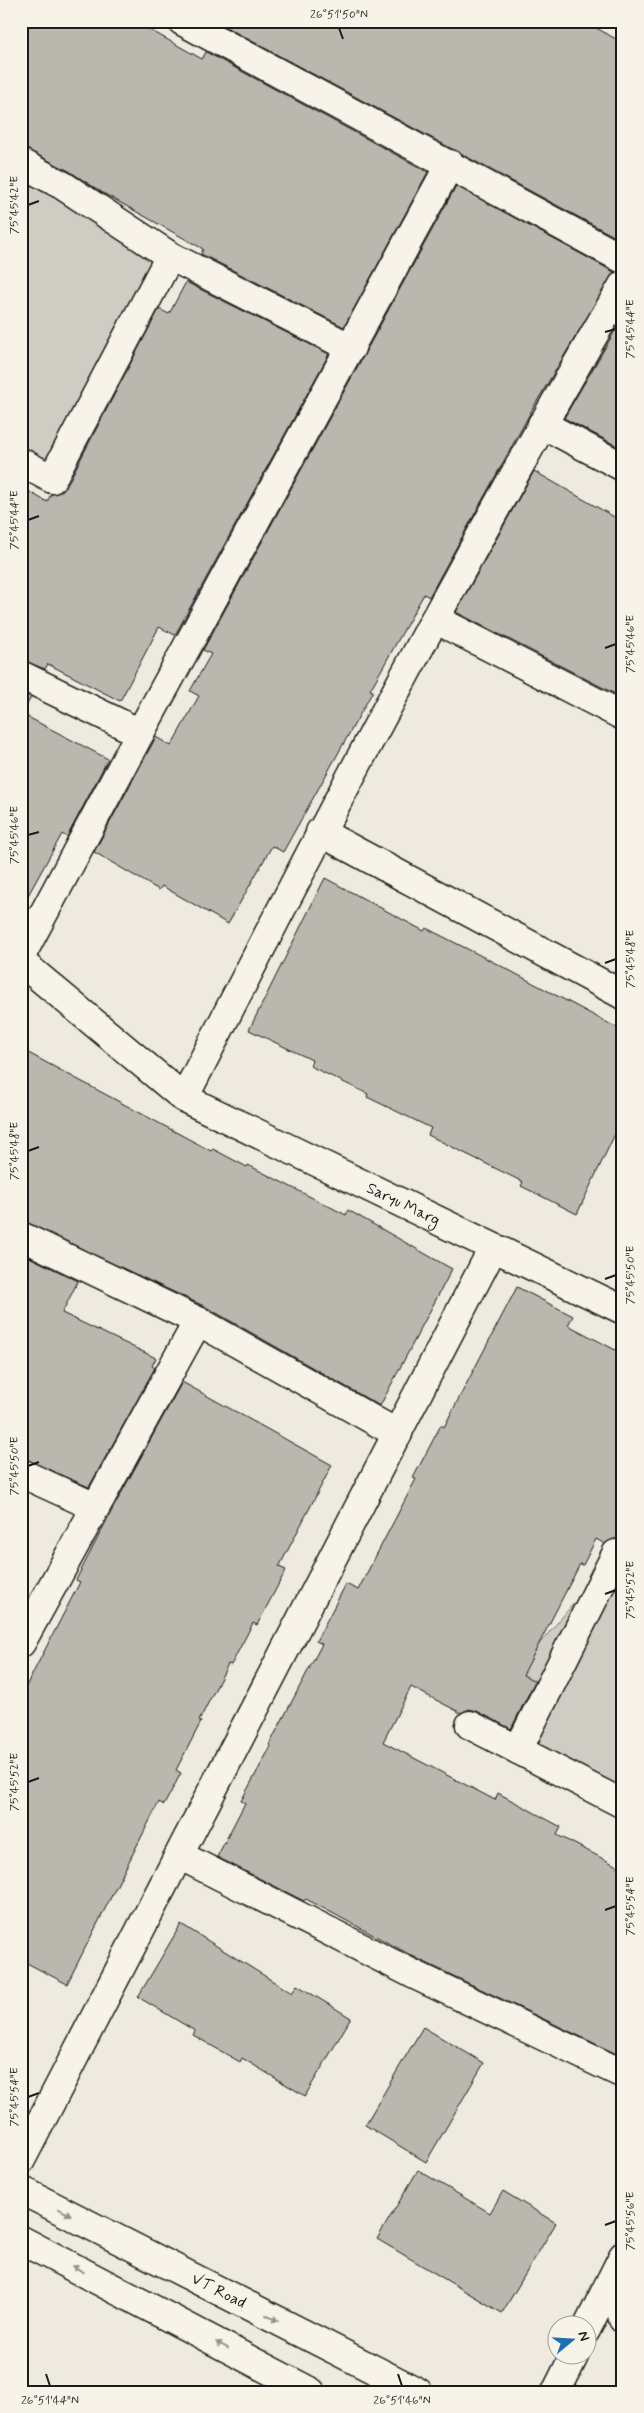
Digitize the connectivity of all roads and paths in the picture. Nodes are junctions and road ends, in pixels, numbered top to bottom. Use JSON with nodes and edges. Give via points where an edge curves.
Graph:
{"nodes":[{"id":1,"x":182,"y":21,"type":"edge"},
{"id":2,"x":213,"y":28,"type":"edge"},
{"id":3,"x":21,"y":163,"type":"edge"},
{"id":4,"x":450,"y":164,"type":"junction"},
{"id":5,"x":170,"y":256,"type":"junction"},
{"id":6,"x":623,"y":259,"type":"edge"},
{"id":7,"x":623,"y":285,"type":"edge"},
{"id":8,"x":351,"y":348,"type":"junction"},
{"id":9,"x":542,"y":424,"type":"junction"},
{"id":10,"x":21,"y":462,"type":"edge"},
{"id":11,"x":623,"y":467,"type":"edge"},
{"id":12,"x":435,"y":619,"type":"junction"},
{"id":13,"x":21,"y":675,"type":"edge"},
{"id":14,"x":623,"y":716,"type":"edge"},
{"id":15,"x":140,"y":733,"type":"junction"},
{"id":16,"x":320,"y":832,"type":"junction"},
{"id":17,"x":21,"y":956,"type":"edge"},
{"id":18,"x":21,"y":962,"type":"edge"},
{"id":19,"x":623,"y":995,"type":"edge"},
{"id":20,"x":184,"y":1098,"type":"junction"},
{"id":21,"x":21,"y":1236,"type":"edge"},
{"id":22,"x":494,"y":1248,"type":"junction"},
{"id":23,"x":623,"y":1310,"type":"edge"},
{"id":24,"x":198,"y":1321,"type":"junction"},
{"id":25,"x":398,"y":1434,"type":"junction"},
{"id":26,"x":21,"y":1473,"type":"edge"},
{"id":27,"x":95,"y":1507,"type":"junction"},
{"id":28,"x":623,"y":1557,"type":"edge"},
{"id":29,"x":21,"y":1642,"type":"edge"},
{"id":30,"x":470,"y":1725,"type":"dead end"},
{"id":31,"x":518,"y":1750,"type":"junction"},
{"id":32,"x":623,"y":1804,"type":"edge"},
{"id":33,"x":181,"y":1856,"type":"junction"},
{"id":34,"x":623,"y":2074,"type":"edge"},
{"id":35,"x":21,"y":2160,"type":"edge"},
{"id":36,"x":21,"y":2190,"type":"edge"},
{"id":37,"x":21,"y":2240,"type":"edge"},
{"id":38,"x":623,"y":2256,"type":"edge"},
{"id":39,"x":623,"y":2298,"type":"edge"},
{"id":40,"x":593,"y":2316,"type":"edge"},
{"id":41,"x":623,"y":2319,"type":"edge"},
{"id":42,"x":569,"y":2366,"type":"edge"},
{"id":43,"x":311,"y":2392,"type":"edge"},
{"id":44,"x":418,"y":2392,"type":"edge"},
{"id":45,"x":556,"y":2392,"type":"edge"}],
"edges":[{"from":1,"to":2,"type":"street"},
{"from":2,"to":4,"type":"street"},
{"from":3,"to":5,"type":"street","via":[[62,185]]},
{"from":4,"to":6,"type":"street"},
{"from":4,"to":8,"type":"street"},
{"from":5,"to":8,"type":"street"},
{"from":5,"to":10,"type":"street","via":[[52,479]]},
{"from":7,"to":9,"type":"street"},
{"from":8,"to":15,"type":"street"},
{"from":9,"to":11,"type":"street"},
{"from":9,"to":12,"type":"street"},
{"from":12,"to":14,"type":"street"},
{"from":12,"to":16,"type":"street"},
{"from":13,"to":15,"type":"street"},
{"from":15,"to":17,"type":"street"},
{"from":16,"to":19,"type":"street"},
{"from":16,"to":20,"type":"street"},
{"from":18,"to":20,"type":"street","name":"Saryu Marg"},
{"from":20,"to":22,"type":"street","name":"Saryu Marg"},
{"from":21,"to":24,"type":"street"},
{"from":22,"to":23,"type":"street","name":"Saryu Marg"},
{"from":22,"to":25,"type":"street"},
{"from":24,"to":25,"type":"street"},
{"from":24,"to":27,"type":"street"},
{"from":25,"to":33,"type":"street"},
{"from":26,"to":27,"type":"street"},
{"from":27,"to":29,"type":"street"},
{"from":28,"to":31,"type":"street","via":[[616,1554]]},
{"from":30,"to":31,"type":"street"},
{"from":31,"to":32,"type":"street"},
{"from":33,"to":34,"type":"street","via":[[413,1974]]},
{"from":33,"to":35,"type":"street"},
{"from":36,"to":44,"type":"street","name":"VT Road","one_way":true},
{"from":43,"to":37,"type":"street","one_way":true},
{"from":38,"to":40,"type":"street"},
{"from":39,"to":41,"type":"street","via":[[620,2304]]},
{"from":42,"to":45,"type":"street"}]}
